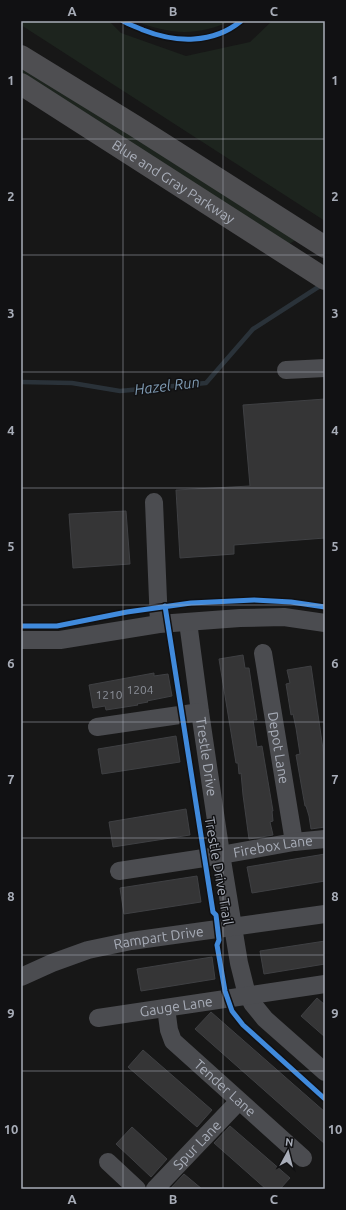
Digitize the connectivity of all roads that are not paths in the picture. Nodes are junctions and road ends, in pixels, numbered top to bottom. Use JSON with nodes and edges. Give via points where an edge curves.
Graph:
{"nodes":[{"id":1,"x":21,"y":56,"type":"edge"},
{"id":2,"x":21,"y":84,"type":"edge"},
{"id":3,"x":325,"y":247,"type":"edge"},
{"id":4,"x":325,"y":279,"type":"edge"},
{"id":5,"x":325,"y":368,"type":"edge"},
{"id":6,"x":286,"y":370,"type":"dead end"},
{"id":7,"x":154,"y":502,"type":"dead end"},
{"id":8,"x":188,"y":622,"type":"junction"},
{"id":9,"x":325,"y":623,"type":"edge"},
{"id":10,"x":158,"y":624,"type":"junction"},
{"id":11,"x":21,"y":640,"type":"edge"},
{"id":12,"x":263,"y":653,"type":"dead end"},
{"id":13,"x":200,"y":712,"type":"junction"},
{"id":14,"x":97,"y":728,"type":"dead end"},
{"id":15,"x":325,"y":839,"type":"edge"},
{"id":16,"x":294,"y":842,"type":"junction"},
{"id":17,"x":221,"y":854,"type":"junction"},
{"id":18,"x":118,"y":871,"type":"dead end"},
{"id":19,"x":325,"y":914,"type":"edge"},
{"id":20,"x":234,"y":928,"type":"junction"},
{"id":21,"x":21,"y":977,"type":"edge"},
{"id":22,"x":325,"y":984,"type":"edge"},
{"id":23,"x":249,"y":995,"type":"junction"},
{"id":24,"x":166,"y":1008,"type":"junction"},
{"id":25,"x":98,"y":1018,"type":"dead end"},
{"id":26,"x":325,"y":1072,"type":"edge"},
{"id":27,"x":239,"y":1101,"type":"junction"},
{"id":28,"x":303,"y":1158,"type":"dead end"},
{"id":29,"x":108,"y":1162,"type":"dead end"},
{"id":30,"x":137,"y":1189,"type":"edge"},
{"id":31,"x":155,"y":1189,"type":"edge"}],
"edges":[{"from":1,"to":3,"type":"highway","name":"Blue and Gray Parkway"},
{"from":2,"to":4,"type":"highway","name":"Blue and Gray Parkway"},
{"from":5,"to":6,"type":"street"},
{"from":7,"to":10,"type":"street"},
{"from":8,"to":9,"type":"street","via":[[284,617]]},
{"from":8,"to":10,"type":"street"},
{"from":8,"to":13,"type":"street","name":"Trestle Drive"},
{"from":10,"to":11,"type":"street","via":[[60,640]]},
{"from":12,"to":16,"type":"street","name":"Depot Lane"},
{"from":13,"to":14,"type":"street"},
{"from":13,"to":17,"type":"street","name":"Trestle Drive"},
{"from":15,"to":16,"type":"street","name":"Firebox Lane"},
{"from":16,"to":17,"type":"street","name":"Firebox Lane"},
{"from":17,"to":18,"type":"street","name":"Firebox Lane"},
{"from":17,"to":20,"type":"street","name":"Trestle Drive"},
{"from":19,"to":20,"type":"street","name":"Rampart Drive"},
{"from":20,"to":21,"type":"street","name":"Rampart Drive","via":[[88,950]]},
{"from":20,"to":23,"type":"street","name":"Trestle Drive","via":[[239,963]]},
{"from":22,"to":23,"type":"street","name":"Gauge Lane"},
{"from":23,"to":24,"type":"street","name":"Gauge Lane"},
{"from":23,"to":26,"type":"street","name":"Trestle Drive","via":[[265,1019]]},
{"from":24,"to":25,"type":"street","name":"Gauge Lane"},
{"from":24,"to":27,"type":"street","name":"Tender Lane","via":[[173,1041]]},
{"from":27,"to":28,"type":"street","name":"Tender Lane"},
{"from":27,"to":31,"type":"street","name":"Spur Lane"},
{"from":29,"to":30,"type":"street"}]}
